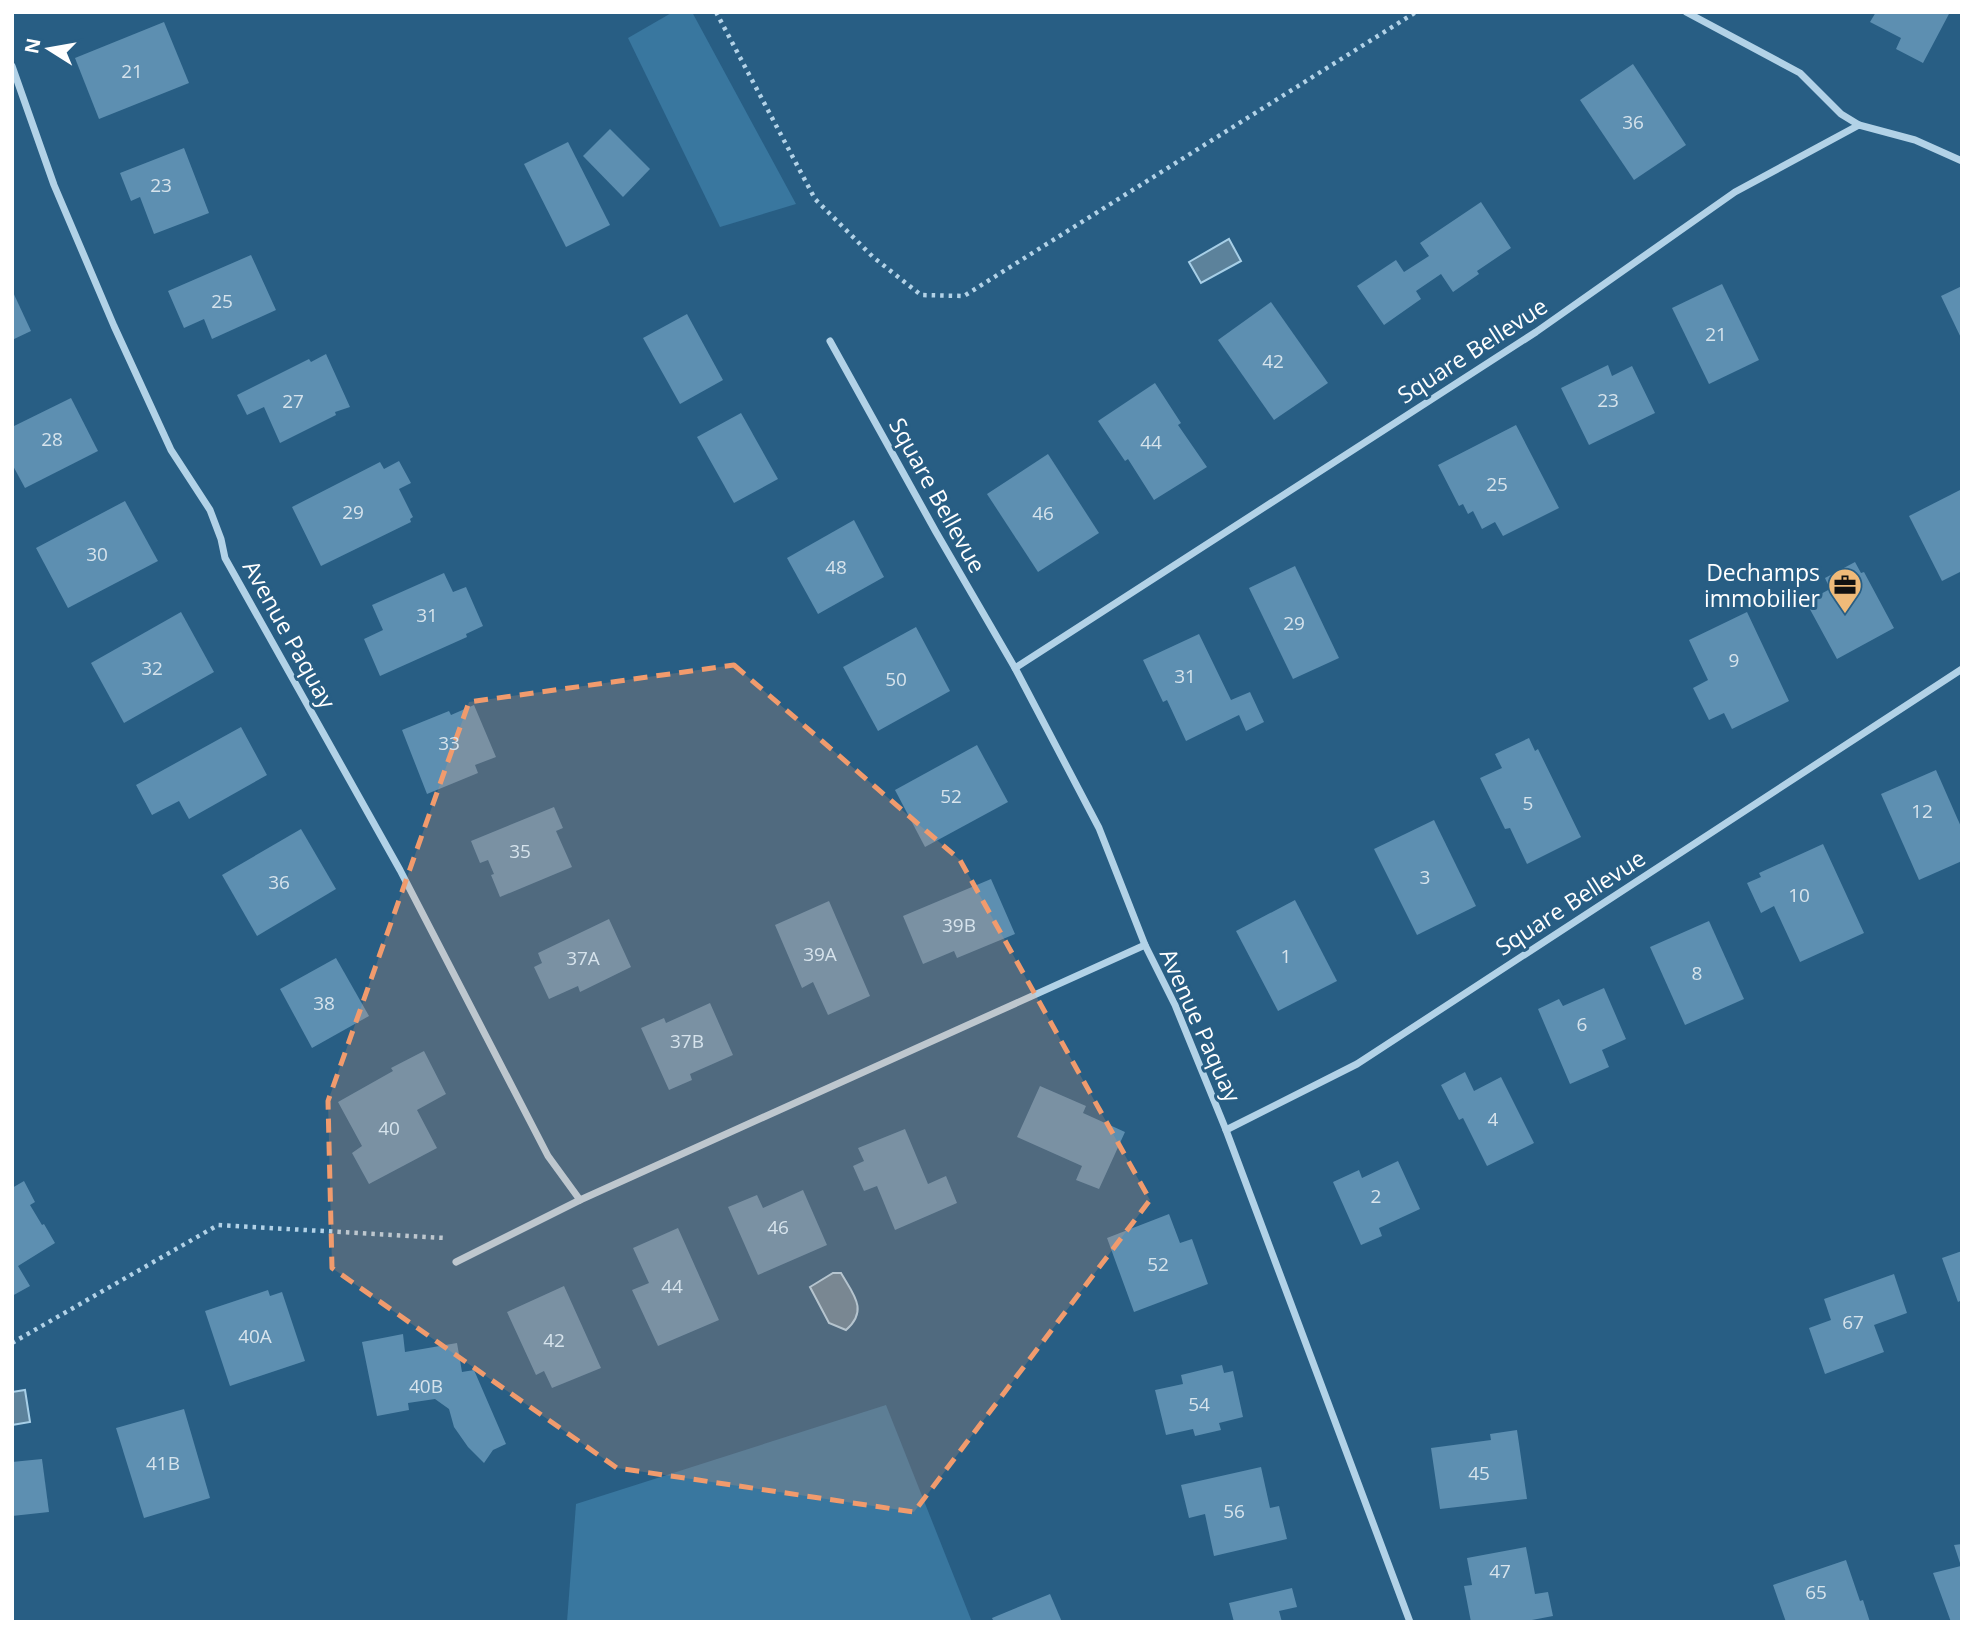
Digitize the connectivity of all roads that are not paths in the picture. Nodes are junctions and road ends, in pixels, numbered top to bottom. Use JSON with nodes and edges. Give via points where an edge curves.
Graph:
{"nodes":[{"id":1,"x":1686,"y":12,"type":"edge"},
{"id":2,"x":12,"y":66,"type":"edge"},
{"id":3,"x":1859,"y":125,"type":"junction"},
{"id":4,"x":1962,"y":161,"type":"edge"},
{"id":5,"x":830,"y":341,"type":"dead end"},
{"id":6,"x":1015,"y":668,"type":"junction"},
{"id":7,"x":1962,"y":669,"type":"edge"},
{"id":8,"x":1145,"y":945,"type":"junction"},
{"id":9,"x":1226,"y":1130,"type":"junction"},
{"id":10,"x":580,"y":1200,"type":"junction"},
{"id":11,"x":456,"y":1262,"type":"dead end"},
{"id":12,"x":1410,"y":1622,"type":"edge"}],
"edges":[{"from":1,"to":3,"type":"street","via":[[1800,73],[1841,114]]},
{"from":2,"to":10,"type":"street","name":"Avenue Paquay","via":[[54,185],[114,326],[171,450],[210,510],[225,558],[400,870],[548,1156]]},
{"from":3,"to":4,"type":"street","via":[[1915,140]]},
{"from":3,"to":6,"type":"street","name":"Square Bellevue","via":[[1735,192],[1536,332]]},
{"from":5,"to":6,"type":"street","name":"Square Bellevue"},
{"from":6,"to":8,"type":"street","name":"Square Bellevue","via":[[1099,828]]},
{"from":7,"to":9,"type":"street","name":"Square Bellevue","via":[[1357,1064]]},
{"from":8,"to":9,"type":"street","name":"Avenue Paquay"},
{"from":8,"to":10,"type":"street","name":"Avenue Paquay"},
{"from":9,"to":12,"type":"street","name":"Avenue Paquay"},
{"from":10,"to":11,"type":"street","name":"Avenue Paquay"}]}
